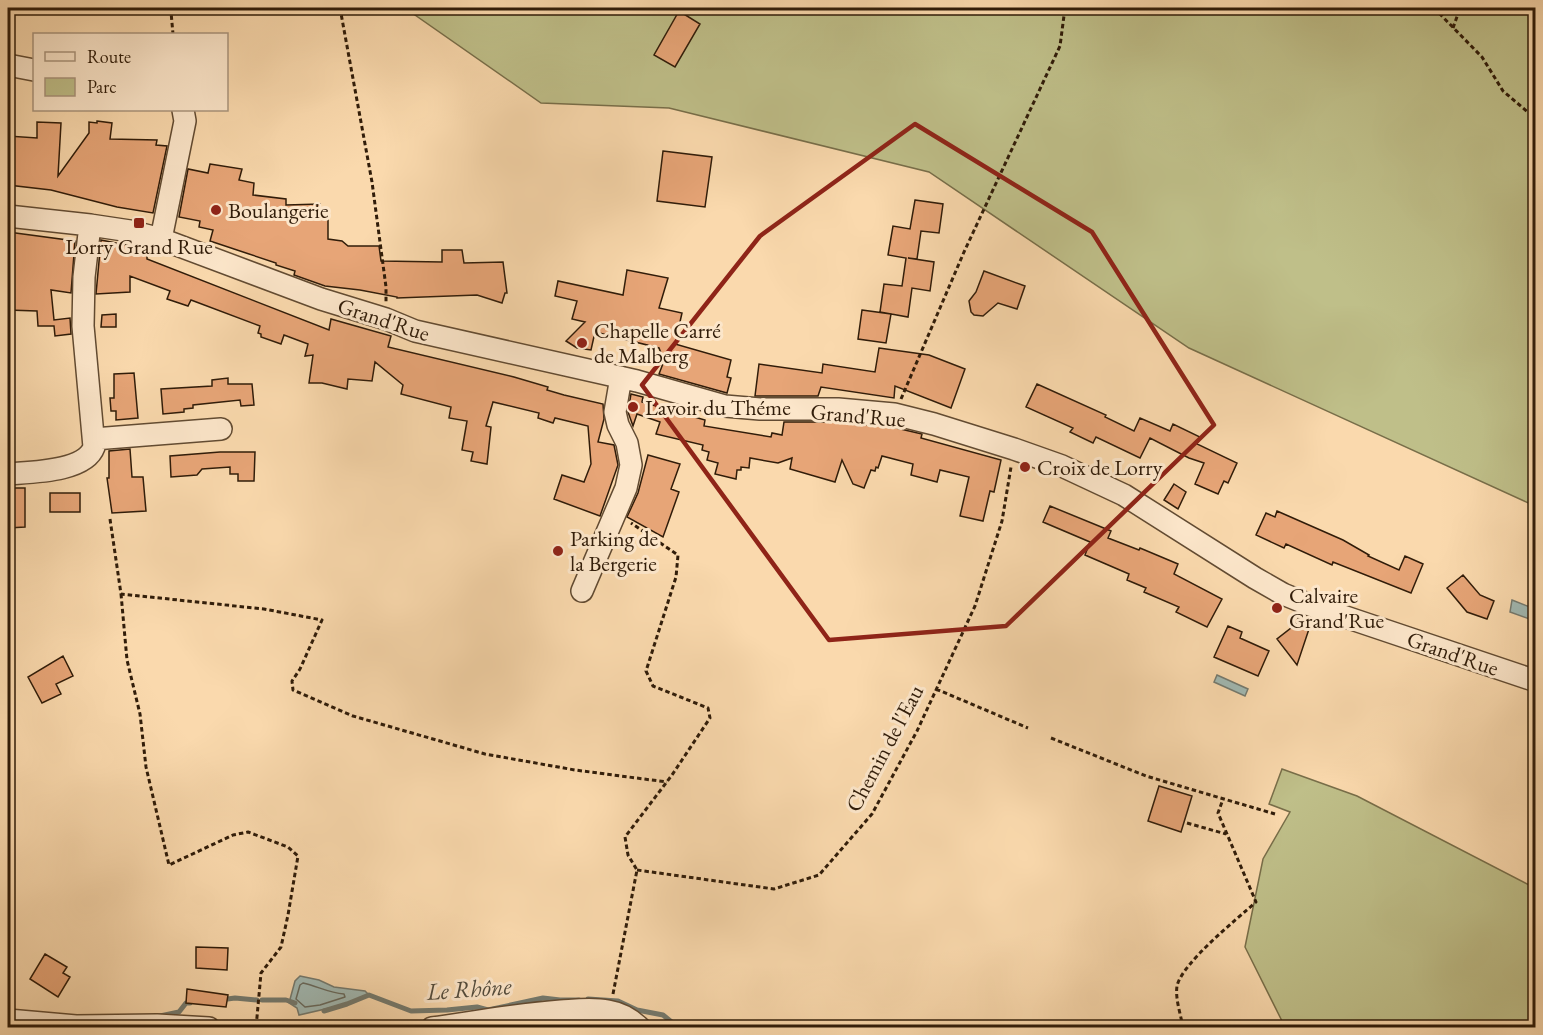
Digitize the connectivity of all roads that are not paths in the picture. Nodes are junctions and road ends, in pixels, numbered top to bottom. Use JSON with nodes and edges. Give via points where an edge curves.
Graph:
{"nodes":[{"id":1,"x":8,"y":65,"type":"edge"},
{"id":2,"x":33,"y":70,"type":"edge"},
{"id":3,"x":183,"y":111,"type":"edge"},
{"id":4,"x":8,"y":216,"type":"edge"},
{"id":5,"x":90,"y":225,"type":"junction"},
{"id":6,"x":160,"y":239,"type":"junction"},
{"id":7,"x":621,"y":377,"type":"junction"},
{"id":8,"x":221,"y":429,"type":"dead end"},
{"id":9,"x":94,"y":439,"type":"junction"},
{"id":10,"x":8,"y":474,"type":"edge"},
{"id":11,"x":582,"y":591,"type":"dead end"},
{"id":12,"x":1536,"y":681,"type":"edge"},
{"id":13,"x":16,"y":1023,"type":"edge"},
{"id":14,"x":209,"y":1028,"type":"edge"},
{"id":15,"x":432,"y":1028,"type":"edge"},
{"id":16,"x":640,"y":1028,"type":"edge"}],
"edges":[{"from":1,"to":2,"type":"street"},
{"from":3,"to":6,"type":"street","via":[[185,122]]},
{"from":4,"to":5,"type":"street","name":"Grand'Rue"},
{"from":5,"to":6,"type":"street","name":"Grand'Rue"},
{"from":5,"to":9,"type":"street","via":[[83,326]]},
{"from":6,"to":7,"type":"street","name":"Grand'Rue","via":[[415,332]]},
{"from":7,"to":11,"type":"street","via":[[615,412],[632,465]]},
{"from":7,"to":12,"type":"street","name":"Grand'Rue","via":[[741,408],[894,414],[1014,449],[1124,495],[1282,594]]},
{"from":8,"to":9,"type":"street"},
{"from":9,"to":10,"type":"street","via":[[91,454],[80,463]]},
{"from":13,"to":14,"type":"street"},
{"from":15,"to":16,"type":"street","via":[[525,1013],[587,1009],[610,1011],[631,1019]]}]}
